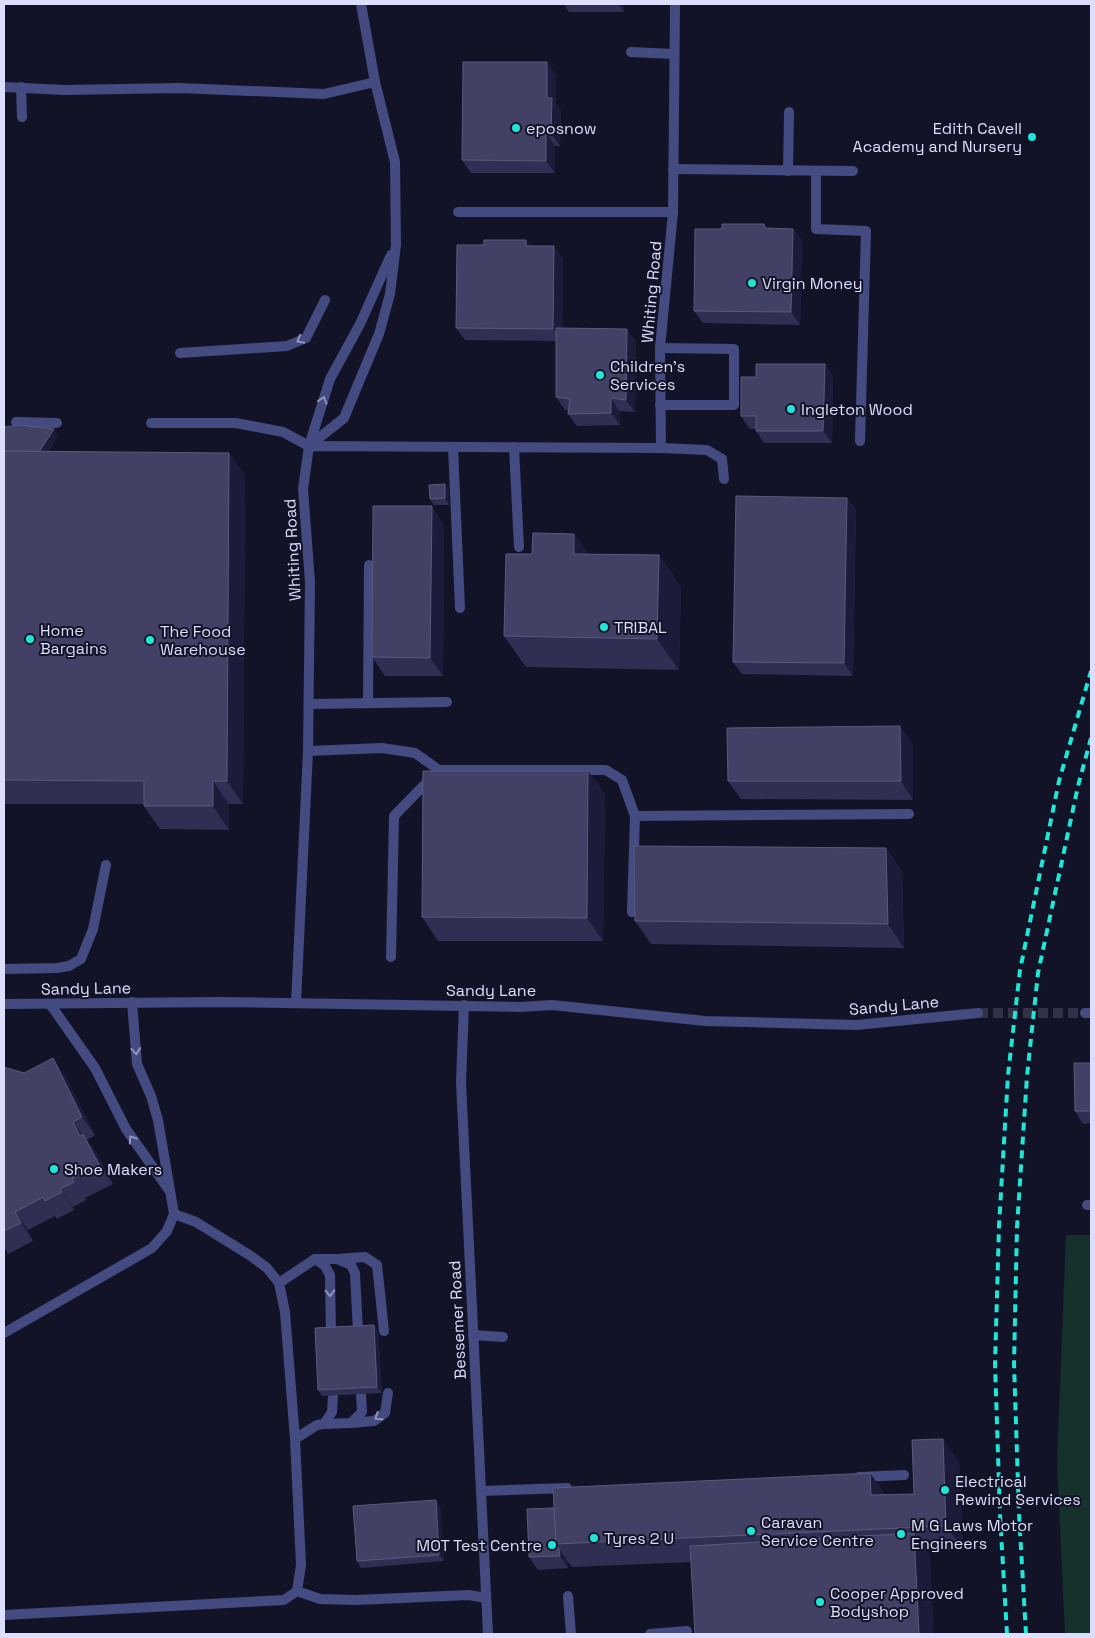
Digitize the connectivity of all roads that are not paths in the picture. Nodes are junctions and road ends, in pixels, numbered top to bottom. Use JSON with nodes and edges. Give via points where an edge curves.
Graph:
{"nodes":[{"id":1,"x":361,"y":4,"type":"edge"},
{"id":2,"x":675,"y":5,"type":"dead end"},
{"id":3,"x":631,"y":52,"type":"dead end"},
{"id":4,"x":673,"y":54,"type":"junction"},
{"id":5,"x":375,"y":82,"type":"junction"},
{"id":6,"x":4,"y":86,"type":"edge"},
{"id":7,"x":21,"y":87,"type":"junction"},
{"id":8,"x":789,"y":112,"type":"dead end"},
{"id":9,"x":22,"y":118,"type":"dead end"},
{"id":10,"x":674,"y":169,"type":"junction"},
{"id":11,"x":853,"y":171,"type":"dead end"},
{"id":12,"x":788,"y":172,"type":"junction"},
{"id":13,"x":816,"y":172,"type":"junction"},
{"id":14,"x":458,"y":212,"type":"dead end"},
{"id":15,"x":673,"y":212,"type":"junction"},
{"id":16,"x":396,"y":245,"type":"junction"},
{"id":17,"x":325,"y":300,"type":"dead end"},
{"id":18,"x":660,"y":348,"type":"junction"},
{"id":19,"x":180,"y":353,"type":"dead end"},
{"id":20,"x":660,"y":405,"type":"junction"},
{"id":21,"x":16,"y":422,"type":"dead end"},
{"id":22,"x":57,"y":422,"type":"dead end"},
{"id":23,"x":151,"y":423,"type":"dead end"},
{"id":24,"x":860,"y":441,"type":"dead end"},
{"id":25,"x":309,"y":446,"type":"junction"},
{"id":26,"x":514,"y":446,"type":"junction"},
{"id":27,"x":453,"y":447,"type":"junction"},
{"id":28,"x":661,"y":448,"type":"junction"},
{"id":29,"x":724,"y":478,"type":"dead end"},
{"id":30,"x":519,"y":547,"type":"dead end"},
{"id":31,"x":369,"y":565,"type":"dead end"},
{"id":32,"x":460,"y":608,"type":"dead end"},
{"id":33,"x":447,"y":702,"type":"dead end"},
{"id":34,"x":368,"y":703,"type":"junction"},
{"id":35,"x":310,"y":704,"type":"junction"},
{"id":36,"x":308,"y":751,"type":"junction"},
{"id":37,"x":438,"y":770,"type":"junction"},
{"id":38,"x":909,"y":814,"type":"dead end"},
{"id":39,"x":635,"y":816,"type":"junction"},
{"id":40,"x":106,"y":865,"type":"dead end"},
{"id":41,"x":632,"y":912,"type":"dead end"},
{"id":42,"x":391,"y":957,"type":"dead end"},
{"id":43,"x":4,"y":969,"type":"edge"},
{"id":44,"x":132,"y":1002,"type":"junction"},
{"id":45,"x":296,"y":1003,"type":"junction"},
{"id":46,"x":4,"y":1004,"type":"edge"},
{"id":47,"x":50,"y":1004,"type":"junction"},
{"id":48,"x":464,"y":1005,"type":"junction"},
{"id":49,"x":978,"y":1013,"type":"tunnel mouth"},
{"id":50,"x":171,"y":1193,"type":"junction"},
{"id":51,"x":174,"y":1214,"type":"junction"},
{"id":52,"x":315,"y":1259,"type":"junction"},
{"id":53,"x":337,"y":1259,"type":"junction"},
{"id":54,"x":279,"y":1283,"type":"junction"},
{"id":55,"x":384,"y":1331,"type":"dead end"},
{"id":56,"x":358,"y":1332,"type":"edge"},
{"id":57,"x":4,"y":1333,"type":"edge"},
{"id":58,"x":331,"y":1334,"type":"edge"},
{"id":59,"x":473,"y":1335,"type":"junction"},
{"id":60,"x":503,"y":1337,"type":"dead end"},
{"id":61,"x":388,"y":1393,"type":"dead end"},
{"id":62,"x":361,"y":1394,"type":"edge"},
{"id":63,"x":333,"y":1396,"type":"edge"},
{"id":64,"x":351,"y":1423,"type":"junction"},
{"id":65,"x":324,"y":1424,"type":"junction"},
{"id":66,"x":296,"y":1439,"type":"junction"},
{"id":67,"x":904,"y":1475,"type":"dead end"},
{"id":68,"x":845,"y":1477,"type":"edge"},
{"id":69,"x":579,"y":1487,"type":"edge"},
{"id":70,"x":481,"y":1491,"type":"junction"},
{"id":71,"x":297,"y":1591,"type":"junction"},
{"id":72,"x":568,"y":1596,"type":"dead end"},
{"id":73,"x":486,"y":1598,"type":"junction"},
{"id":74,"x":4,"y":1615,"type":"edge"},
{"id":75,"x":687,"y":1631,"type":"dead end"},
{"id":76,"x":488,"y":1634,"type":"edge"},
{"id":77,"x":570,"y":1634,"type":"edge"},
{"id":78,"x":650,"y":1634,"type":"edge"}],
"edges":[{"from":1,"to":5,"type":"street"},
{"from":2,"to":4,"type":"street","name":"Whiting Road"},
{"from":3,"to":4,"type":"street"},
{"from":4,"to":10,"type":"street","name":"Whiting Road"},
{"from":5,"to":7,"type":"street","via":[[324,94],[179,88],[64,90]]},
{"from":5,"to":16,"type":"street","via":[[395,162]]},
{"from":6,"to":7,"type":"street"},
{"from":7,"to":9,"type":"street"},
{"from":8,"to":12,"type":"street"},
{"from":10,"to":12,"type":"street"},
{"from":10,"to":15,"type":"street","name":"Whiting Road"},
{"from":11,"to":13,"type":"street"},
{"from":12,"to":13,"type":"street"},
{"from":13,"to":24,"type":"street","via":[[816,229],[866,231]]},
{"from":14,"to":15,"type":"street"},
{"from":15,"to":18,"type":"street","name":"Whiting Road"},
{"from":25,"to":16,"type":"street","name":"Whiting Road","one_way":true,"via":[[330,379],[360,324]]},
{"from":16,"to":25,"type":"street","via":[[390,294],[379,334],[344,418]]},
{"from":17,"to":19,"type":"street","one_way":true,"via":[[306,338],[287,346]]},
{"from":18,"to":20,"type":"street","name":"Whiting Road"},
{"from":18,"to":20,"type":"street","via":[[734,348],[734,405]]},
{"from":20,"to":28,"type":"street","name":"Whiting Road"},
{"from":21,"to":22,"type":"street"},
{"from":23,"to":25,"type":"street","via":[[236,423],[283,432]]},
{"from":25,"to":27,"type":"street"},
{"from":25,"to":35,"type":"street","name":"Whiting Road","via":[[303,489],[310,582]]},
{"from":26,"to":27,"type":"street"},
{"from":26,"to":28,"type":"street"},
{"from":26,"to":30,"type":"street"},
{"from":27,"to":32,"type":"street"},
{"from":28,"to":29,"type":"street","via":[[707,450],[722,459]]},
{"from":31,"to":34,"type":"street"},
{"from":33,"to":34,"type":"street"},
{"from":34,"to":35,"type":"street"},
{"from":35,"to":36,"type":"street","name":"Whiting Road"},
{"from":36,"to":37,"type":"street","via":[[382,748],[415,753]]},
{"from":36,"to":45,"type":"street","name":"Whiting Road"},
{"from":37,"to":39,"type":"street","via":[[606,770],[622,780]]},
{"from":37,"to":42,"type":"street","via":[[394,816]]},
{"from":38,"to":39,"type":"street"},
{"from":39,"to":41,"type":"street"},
{"from":40,"to":43,"type":"street","via":[[93,929],[82,958],[69,966],[56,968]]},
{"from":44,"to":45,"type":"street","name":"Sandy Lane"},
{"from":44,"to":47,"type":"street","name":"Sandy Lane"},
{"from":44,"to":50,"type":"street","one_way":true,"via":[[137,1064],[158,1120]]},
{"from":45,"to":48,"type":"street","name":"Sandy Lane"},
{"from":46,"to":47,"type":"street","name":"Sandy Lane"},
{"from":50,"to":47,"type":"street","one_way":true,"via":[[126,1129],[95,1068]]},
{"from":48,"to":49,"type":"street","name":"Sandy Lane","via":[[552,1005],[705,1021],[856,1025]]},
{"from":48,"to":59,"type":"street","name":"Bessemer Road","via":[[461,1082]]},
{"from":50,"to":51,"type":"street"},
{"from":51,"to":54,"type":"street","via":[[196,1222],[251,1256]]},
{"from":51,"to":57,"type":"street","via":[[168,1231],[152,1248]]},
{"from":52,"to":53,"type":"street"},
{"from":52,"to":54,"type":"street"},
{"from":52,"to":58,"type":"street","one_way":true,"via":[[330,1274]]},
{"from":53,"to":55,"type":"street","via":[[365,1258],[377,1265]]},
{"from":53,"to":56,"type":"street","via":[[351,1265],[354,1273]]},
{"from":54,"to":66,"type":"street","via":[[285,1312]]},
{"from":59,"to":60,"type":"street"},
{"from":59,"to":70,"type":"street","name":"Bessemer Road"},
{"from":61,"to":64,"type":"street","one_way":true,"via":[[385,1413],[374,1421]]},
{"from":62,"to":64,"type":"street","via":[[362,1412]]},
{"from":63,"to":65,"type":"street","via":[[332,1412]]},
{"from":64,"to":65,"type":"street"},
{"from":65,"to":66,"type":"street"},
{"from":66,"to":71,"type":"street","via":[[301,1565]]},
{"from":67,"to":68,"type":"street"},
{"from":69,"to":70,"type":"street"},
{"from":70,"to":73,"type":"street","name":"Bessemer Road"},
{"from":71,"to":73,"type":"street","via":[[320,1599],[469,1595]]},
{"from":71,"to":74,"type":"street","via":[[284,1600],[275,1601]]},
{"from":72,"to":77,"type":"street"},
{"from":73,"to":76,"type":"street","name":"Bessemer Road"},
{"from":75,"to":78,"type":"street"}]}
